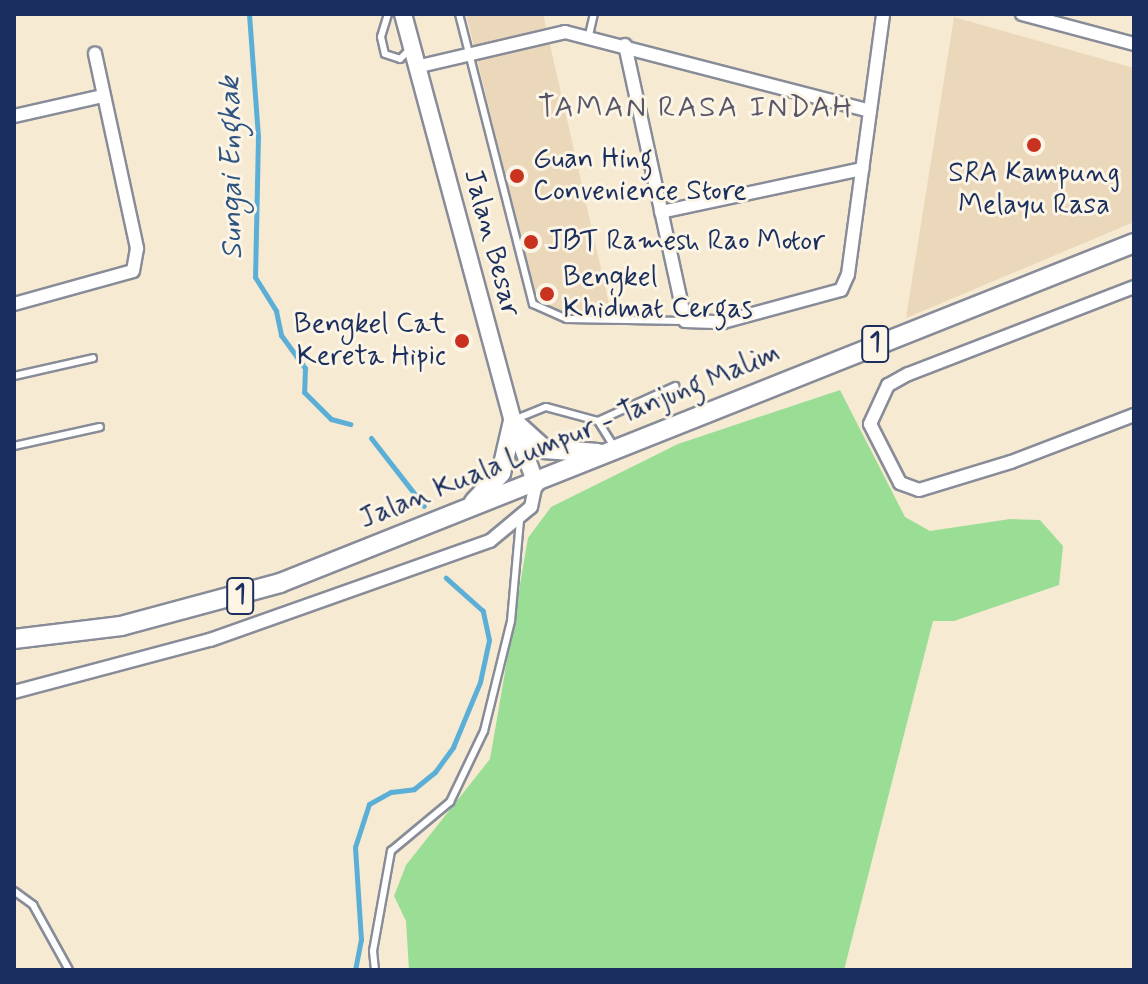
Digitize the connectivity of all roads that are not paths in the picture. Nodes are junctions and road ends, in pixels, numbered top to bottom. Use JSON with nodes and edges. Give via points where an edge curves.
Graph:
{"nodes":[{"id":1,"x":388,"y":14,"type":"edge"},
{"id":2,"x":403,"y":14,"type":"edge"},
{"id":3,"x":459,"y":14,"type":"edge"},
{"id":4,"x":594,"y":14,"type":"edge"},
{"id":5,"x":883,"y":14,"type":"edge"},
{"id":6,"x":1022,"y":14,"type":"edge"},
{"id":7,"x":589,"y":35,"type":"junction"},
{"id":8,"x":1134,"y":44,"type":"edge"},
{"id":9,"x":625,"y":45,"type":"junction"},
{"id":10,"x":412,"y":48,"type":"junction"},
{"id":11,"x":95,"y":53,"type":"dead end"},
{"id":12,"x":468,"y":53,"type":"junction"},
{"id":13,"x":416,"y":67,"type":"junction"},
{"id":14,"x":103,"y":96,"type":"junction"},
{"id":15,"x":870,"y":111,"type":"junction"},
{"id":16,"x":14,"y":116,"type":"edge"},
{"id":17,"x":862,"y":169,"type":"junction"},
{"id":18,"x":661,"y":212,"type":"junction"},
{"id":19,"x":1134,"y":243,"type":"edge"},
{"id":20,"x":1134,"y":287,"type":"edge"},
{"id":21,"x":14,"y":304,"type":"edge"},
{"id":22,"x":685,"y":321,"type":"junction"},
{"id":23,"x":93,"y":358,"type":"dead end"},
{"id":24,"x":14,"y":376,"type":"edge"},
{"id":25,"x":675,"y":386,"type":"dead end"},
{"id":26,"x":1134,"y":415,"type":"edge"},
{"id":27,"x":513,"y":421,"type":"junction"},
{"id":28,"x":598,"y":421,"type":"junction"},
{"id":29,"x":100,"y":427,"type":"dead end"},
{"id":30,"x":14,"y":446,"type":"edge"},
{"id":31,"x":617,"y":450,"type":"junction"},
{"id":32,"x":536,"y":484,"type":"junction"},
{"id":33,"x":456,"y":515,"type":"junction"},
{"id":34,"x":520,"y":520,"type":"junction"},
{"id":35,"x":14,"y":639,"type":"edge"},
{"id":36,"x":14,"y":692,"type":"edge"},
{"id":37,"x":14,"y":891,"type":"edge"},
{"id":38,"x":69,"y":970,"type":"edge"},
{"id":39,"x":375,"y":970,"type":"edge"}],
"edges":[{"from":1,"to":10,"type":"lane","via":[[381,37],[385,54],[400,59]]},
{"from":2,"to":10,"type":"main road","name":"Jalan Besar"},
{"from":3,"to":12,"type":"lane"},
{"from":4,"to":7,"type":"lane"},
{"from":5,"to":15,"type":"street"},
{"from":6,"to":8,"type":"street"},
{"from":7,"to":9,"type":"street"},
{"from":7,"to":12,"type":"street","via":[[565,32]]},
{"from":9,"to":15,"type":"street"},
{"from":9,"to":18,"type":"street"},
{"from":10,"to":13,"type":"main road","name":"Jalan Besar"},
{"from":11,"to":14,"type":"street"},
{"from":12,"to":13,"type":"street"},
{"from":12,"to":22,"type":"lane","via":[[533,304],[567,319]]},
{"from":13,"to":27,"type":"main road","name":"Jalan Besar"},
{"from":14,"to":16,"type":"street"},
{"from":14,"to":21,"type":"street","via":[[137,248],[133,271]]},
{"from":15,"to":17,"type":"street"},
{"from":17,"to":18,"type":"street"},
{"from":17,"to":22,"type":"street","via":[[848,274],[841,290],[723,322]]},
{"from":18,"to":22,"type":"street"},
{"from":19,"to":31,"type":"main road","name":"Jalan Kuala Lumpur - Tanjung Malim","number":"1"},
{"from":20,"to":26,"type":"street","via":[[908,374],[888,385],[870,424],[900,483],[919,490]]},
{"from":23,"to":24,"type":"lane"},
{"from":25,"to":28,"type":"lane"},
{"from":27,"to":28,"type":"lane","via":[[546,407]]},
{"from":27,"to":31,"type":"main road","via":[[544,449],[584,455]]},
{"from":27,"to":32,"type":"main road","name":"Jalan Besar"},
{"from":27,"to":33,"type":"main road","via":[[495,486]]},
{"from":28,"to":31,"type":"lane"},
{"from":29,"to":30,"type":"lane"},
{"from":31,"to":32,"type":"main road","name":"Jalan Kuala Lumpur - Tanjung Malim","number":"1"},
{"from":32,"to":33,"type":"main road","name":"Jalan Kuala Lumpur - Tanjung Malim","number":"1"},
{"from":32,"to":34,"type":"street","via":[[531,507]]},
{"from":33,"to":35,"type":"main road","name":"Jalan Kuala Lumpur - Tanjung Malim","number":"1","via":[[280,583],[189,611],[77,633]]},
{"from":34,"to":36,"type":"street","via":[[490,541],[436,562],[210,640]]},
{"from":34,"to":39,"type":"lane","via":[[511,621],[484,731],[450,802],[391,851],[373,951]]},
{"from":37,"to":38,"type":"lane","via":[[33,905]]}]}
